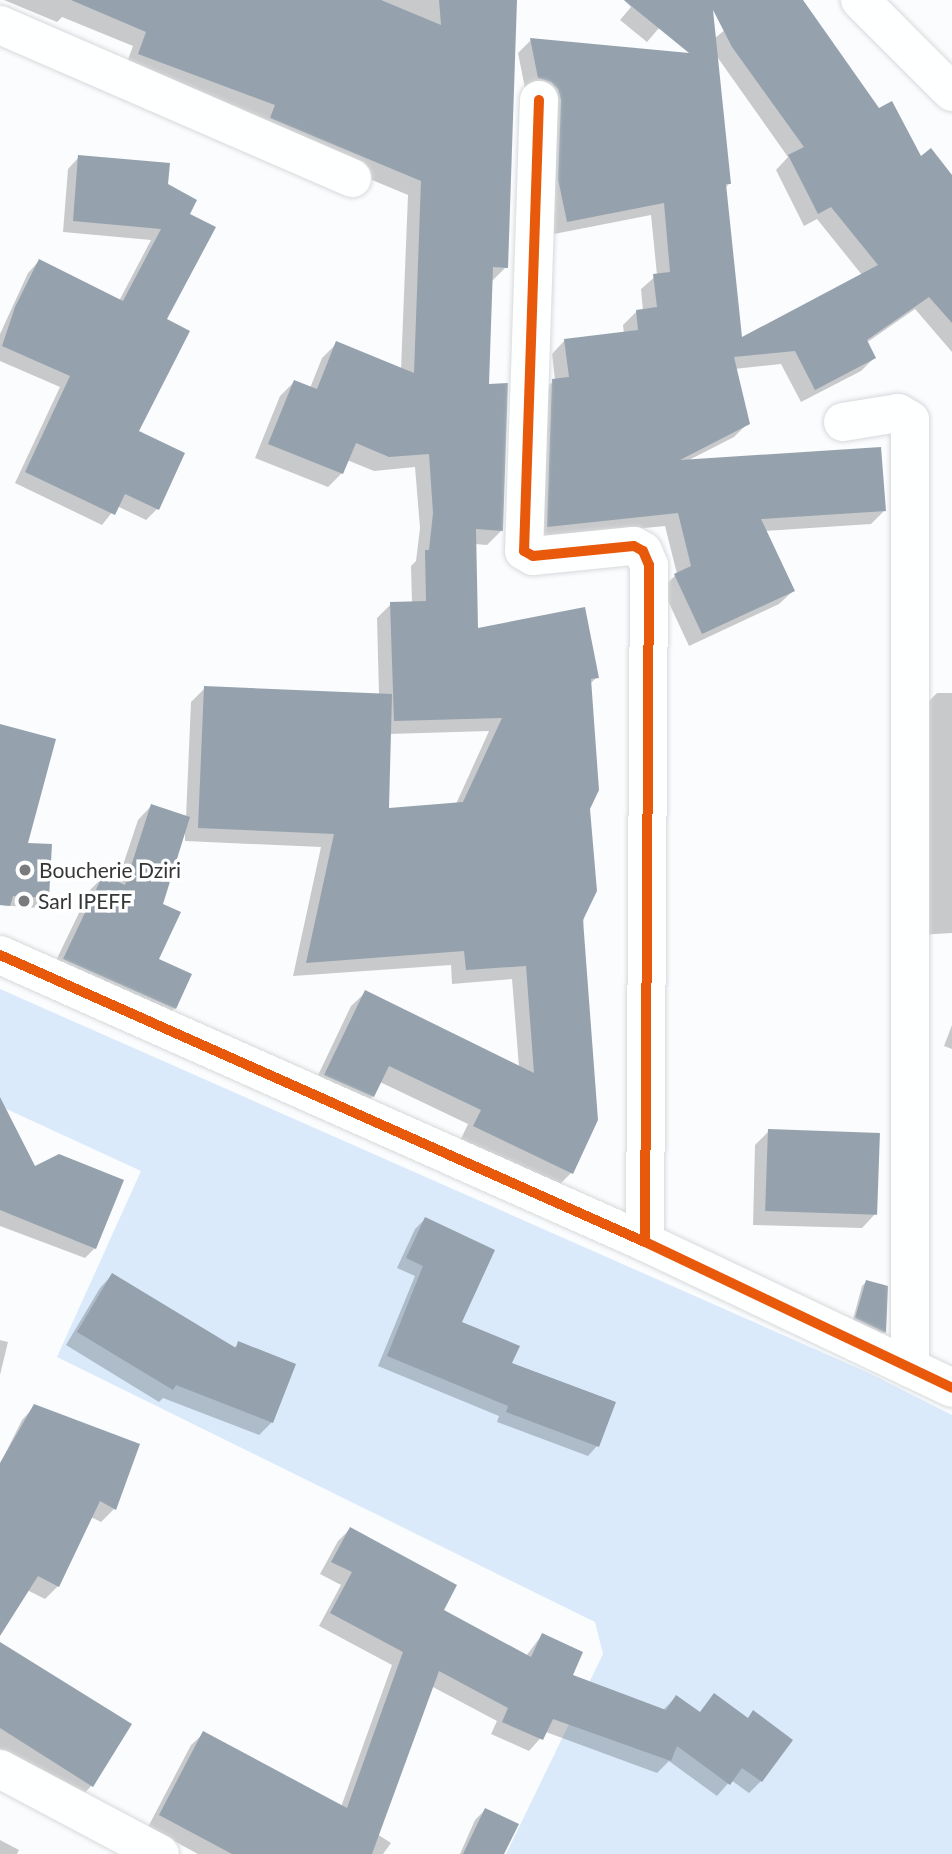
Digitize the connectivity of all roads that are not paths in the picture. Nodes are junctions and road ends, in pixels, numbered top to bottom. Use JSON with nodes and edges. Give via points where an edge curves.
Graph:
{"nodes":[{"id":1,"x":860,"y":0,"type":"edge"},
{"id":2,"x":0,"y":25,"type":"edge"},
{"id":3,"x":952,"y":92,"type":"edge"},
{"id":4,"x":539,"y":100,"type":"dead end"},
{"id":5,"x":352,"y":178,"type":"dead end"},
{"id":6,"x":843,"y":422,"type":"dead end"},
{"id":7,"x":0,"y":955,"type":"edge"},
{"id":8,"x":645,"y":1242,"type":"junction"},
{"id":9,"x":910,"y":1368,"type":"junction"},
{"id":10,"x":952,"y":1388,"type":"edge"},
{"id":11,"x":0,"y":1769,"type":"edge"},
{"id":12,"x":160,"y":1854,"type":"edge"}],
"edges":[{"from":1,"to":3,"type":"street"},
{"from":2,"to":5,"type":"street"},
{"from":4,"to":8,"type":"street","via":[[524,551],[533,556],[634,546],[643,551],[649,565]]},
{"from":6,"to":9,"type":"street","via":[[898,413],[910,420]]},
{"from":7,"to":8,"type":"street"},
{"from":8,"to":9,"type":"street"},
{"from":9,"to":10,"type":"street"},
{"from":11,"to":12,"type":"street"}]}
